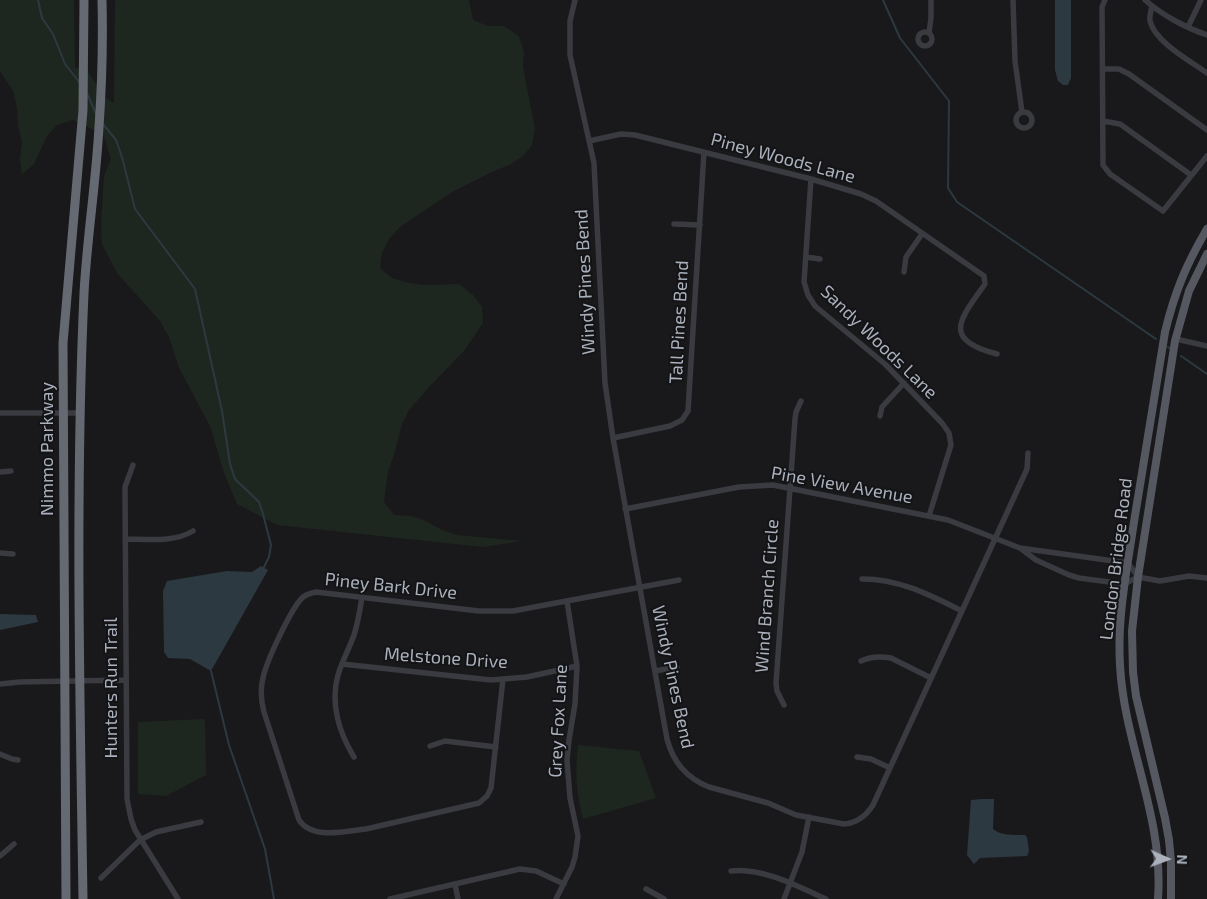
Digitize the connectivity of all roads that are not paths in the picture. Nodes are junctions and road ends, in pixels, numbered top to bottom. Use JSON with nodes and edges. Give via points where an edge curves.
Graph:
{"nodes":[{"id":1,"x":84,"y":0,"type":"edge"},
{"id":2,"x":102,"y":0,"type":"edge"},
{"id":3,"x":575,"y":0,"type":"edge"},
{"id":4,"x":931,"y":0,"type":"edge"},
{"id":5,"x":1013,"y":0,"type":"edge"},
{"id":6,"x":1105,"y":0,"type":"edge"},
{"id":7,"x":1146,"y":0,"type":"edge"},
{"id":8,"x":1201,"y":0,"type":"edge"},
{"id":9,"x":1152,"y":6,"type":"junction"},
{"id":10,"x":1188,"y":27,"type":"junction"},
{"id":11,"x":929,"y":32,"type":"dead end"},
{"id":12,"x":1207,"y":35,"type":"edge"},
{"id":13,"x":1103,"y":69,"type":"junction"},
{"id":14,"x":1207,"y":73,"type":"edge"},
{"id":15,"x":1022,"y":112,"type":"dead end"},
{"id":16,"x":1103,"y":121,"type":"junction"},
{"id":17,"x":1207,"y":130,"type":"edge"},
{"id":18,"x":589,"y":141,"type":"junction"},
{"id":19,"x":704,"y":152,"type":"junction"},
{"id":20,"x":1207,"y":156,"type":"edge"},
{"id":21,"x":1191,"y":175,"type":"junction"},
{"id":22,"x":812,"y":179,"type":"junction"},
{"id":23,"x":674,"y":224,"type":"dead end"},
{"id":24,"x":700,"y":225,"type":"junction"},
{"id":25,"x":1207,"y":229,"type":"edge"},
{"id":26,"x":922,"y":234,"type":"junction"},
{"id":27,"x":1207,"y":254,"type":"edge"},
{"id":28,"x":806,"y":257,"type":"junction"},
{"id":29,"x":820,"y":260,"type":"dead end"},
{"id":30,"x":904,"y":272,"type":"dead end"},
{"id":31,"x":1176,"y":339,"type":"junction"},
{"id":32,"x":1207,"y":346,"type":"edge"},
{"id":33,"x":997,"y":354,"type":"dead end"},
{"id":34,"x":904,"y":383,"type":"junction"},
{"id":35,"x":801,"y":401,"type":"dead end"},
{"id":36,"x":0,"y":413,"type":"edge"},
{"id":37,"x":64,"y":413,"type":"junction"},
{"id":38,"x":81,"y":413,"type":"junction"},
{"id":39,"x":880,"y":416,"type":"dead end"},
{"id":40,"x":612,"y":438,"type":"junction"},
{"id":41,"x":1028,"y":453,"type":"dead end"},
{"id":42,"x":133,"y":465,"type":"dead end"},
{"id":43,"x":11,"y":471,"type":"dead end"},
{"id":44,"x":0,"y":472,"type":"edge"},
{"id":45,"x":789,"y":488,"type":"junction"},
{"id":46,"x":625,"y":509,"type":"junction"},
{"id":47,"x":929,"y":516,"type":"junction"},
{"id":48,"x":193,"y":531,"type":"dead end"},
{"id":49,"x":125,"y":539,"type":"junction"},
{"id":50,"x":996,"y":539,"type":"junction"},
{"id":51,"x":1020,"y":548,"type":"junction"},
{"id":52,"x":0,"y":554,"type":"edge"},
{"id":53,"x":12,"y":554,"type":"dead end"},
{"id":54,"x":1128,"y":563,"type":"junction"},
{"id":55,"x":1138,"y":577,"type":"junction"},
{"id":56,"x":1207,"y":578,"type":"edge"},
{"id":57,"x":862,"y":579,"type":"dead end"},
{"id":58,"x":679,"y":580,"type":"dead end"},
{"id":59,"x":1124,"y":584,"type":"junction"},
{"id":60,"x":640,"y":587,"type":"junction"},
{"id":61,"x":362,"y":597,"type":"junction"},
{"id":62,"x":567,"y":601,"type":"junction"},
{"id":63,"x":962,"y":611,"type":"junction"},
{"id":64,"x":861,"y":661,"type":"dead end"},
{"id":65,"x":342,"y":664,"type":"junction"},
{"id":66,"x":577,"y":666,"type":"junction"},
{"id":67,"x":677,"y":667,"type":"dead end"},
{"id":68,"x":654,"y":671,"type":"junction"},
{"id":69,"x":931,"y":678,"type":"junction"},
{"id":70,"x":503,"y":679,"type":"junction"},
{"id":71,"x":126,"y":680,"type":"junction"},
{"id":72,"x":65,"y":681,"type":"junction"},
{"id":73,"x":79,"y":681,"type":"junction"},
{"id":74,"x":0,"y":684,"type":"edge"},
{"id":75,"x":784,"y":705,"type":"dead end"},
{"id":76,"x":430,"y":746,"type":"dead end"},
{"id":77,"x":496,"y":747,"type":"junction"},
{"id":78,"x":0,"y":754,"type":"edge"},
{"id":79,"x":354,"y":757,"type":"dead end"},
{"id":80,"x":857,"y":757,"type":"dead end"},
{"id":81,"x":18,"y":760,"type":"dead end"},
{"id":82,"x":890,"y":768,"type":"junction"},
{"id":83,"x":809,"y":817,"type":"junction"},
{"id":84,"x":201,"y":822,"type":"dead end"},
{"id":85,"x":140,"y":840,"type":"junction"},
{"id":86,"x":14,"y":844,"type":"dead end"},
{"id":87,"x":0,"y":856,"type":"edge"},
{"id":88,"x":732,"y":871,"type":"dead end"},
{"id":89,"x":102,"y":878,"type":"dead end"},
{"id":90,"x":791,"y":883,"type":"junction"},
{"id":91,"x":455,"y":884,"type":"junction"},
{"id":92,"x":564,"y":884,"type":"junction"},
{"id":93,"x":646,"y":889,"type":"dead end"},
{"id":94,"x":66,"y":899,"type":"edge"},
{"id":95,"x":83,"y":899,"type":"edge"},
{"id":96,"x":178,"y":899,"type":"edge"},
{"id":97,"x":390,"y":899,"type":"edge"},
{"id":98,"x":458,"y":899,"type":"edge"},
{"id":99,"x":556,"y":899,"type":"edge"},
{"id":100,"x":664,"y":899,"type":"edge"},
{"id":101,"x":784,"y":899,"type":"edge"},
{"id":102,"x":826,"y":899,"type":"edge"},
{"id":103,"x":1158,"y":899,"type":"edge"},
{"id":104,"x":1170,"y":899,"type":"edge"}],
"edges":[{"from":1,"to":37,"type":"highway","name":"Nimmo Parkway","via":[[83,110],[63,342]]},
{"from":2,"to":38,"type":"highway","name":"Nimmo Parkway","via":[[99,127],[84,291]]},
{"from":3,"to":18,"type":"street","name":"Windy Pines Bend","via":[[570,21],[570,56]]},
{"from":4,"to":11,"type":"street"},
{"from":5,"to":15,"type":"street","via":[[1015,61]]},
{"from":6,"to":13,"type":"street","via":[[1102,7]]},
{"from":7,"to":9,"type":"street"},
{"from":8,"to":10,"type":"street"},
{"from":9,"to":10,"type":"street"},
{"from":9,"to":14,"type":"street","via":[[1150,21],[1163,42]]},
{"from":10,"to":12,"type":"street"},
{"from":13,"to":16,"type":"street"},
{"from":13,"to":17,"type":"street","via":[[1119,69],[1129,74]]},
{"from":16,"to":21,"type":"street","via":[[1120,124]]},
{"from":16,"to":21,"type":"street","via":[[1103,165],[1110,174],[1163,211]]},
{"from":18,"to":19,"type":"street","name":"Piney Woods Lane","via":[[629,134]]},
{"from":18,"to":40,"type":"street","name":"Windy Pines Bend","via":[[594,174],[605,383]]},
{"from":19,"to":22,"type":"street","name":"Piney Woods Lane"},
{"from":19,"to":24,"type":"street","name":"Tall Pines Bend"},
{"from":20,"to":21,"type":"street"},
{"from":22,"to":26,"type":"street","name":"Piney Woods Lane","via":[[876,201]]},
{"from":22,"to":28,"type":"street","name":"Sandy Woods Lane"},
{"from":23,"to":24,"type":"street"},
{"from":24,"to":40,"type":"street","name":"Tall Pines Bend","via":[[688,411],[682,420],[670,426]]},
{"from":25,"to":54,"type":"main road","name":"London Bridge Road","via":[[1184,271],[1170,309]]},
{"from":26,"to":30,"type":"street","via":[[906,257]]},
{"from":26,"to":33,"type":"street","name":"Piney Woods Lane","via":[[984,276],[986,281],[960,326],[964,338],[979,350]]},
{"from":27,"to":31,"type":"main road","name":"London Bridge Road","via":[[1189,291]]},
{"from":28,"to":29,"type":"street"},
{"from":28,"to":34,"type":"street","name":"Sandy Woods Lane","via":[[804,282],[811,302]]},
{"from":31,"to":32,"type":"street"},
{"from":31,"to":55,"type":"main road","name":"London Bridge Road"},
{"from":34,"to":39,"type":"street","via":[[882,407]]},
{"from":34,"to":47,"type":"street","name":"Sandy Woods Lane","via":[[947,428],[951,439]]},
{"from":35,"to":45,"type":"street","name":"Wind Branch Circle","via":[[795,418]]},
{"from":36,"to":37,"type":"street"},
{"from":37,"to":38,"type":"street"},
{"from":37,"to":72,"type":"highway","name":"Nimmo Parkway"},
{"from":38,"to":73,"type":"highway","name":"Nimmo Parkway"},
{"from":40,"to":46,"type":"street","name":"Windy Pines Bend"},
{"from":41,"to":50,"type":"street","name":"Windy Pines Bend","via":[[1027,469]]},
{"from":42,"to":49,"type":"street","name":"Hunters Run Trail","via":[[125,487]]},
{"from":43,"to":44,"type":"street"},
{"from":45,"to":46,"type":"street","name":"Pine View Avenue","via":[[773,485],[739,487]]},
{"from":45,"to":47,"type":"street","name":"Pine View Avenue"},
{"from":45,"to":75,"type":"street","name":"Wind Branch Circle","via":[[776,684]]},
{"from":46,"to":60,"type":"street","name":"Windy Pines Bend"},
{"from":47,"to":50,"type":"street","name":"Pine View Avenue","via":[[961,524]]},
{"from":48,"to":49,"type":"street","via":[[173,539]]},
{"from":49,"to":71,"type":"street","name":"Hunters Run Trail"},
{"from":50,"to":51,"type":"street","name":"Pine View Avenue"},
{"from":50,"to":63,"type":"street","name":"Windy Pines Bend"},
{"from":51,"to":54,"type":"street","name":"Pine View Avenue"},
{"from":51,"to":59,"type":"street","name":"Pine View Avenue","via":[[1036,560],[1069,575]]},
{"from":52,"to":53,"type":"street"},
{"from":54,"to":55,"type":"street"},
{"from":54,"to":59,"type":"main road","name":"London Bridge Road"},
{"from":55,"to":56,"type":"street","via":[[1160,581],[1189,576]]},
{"from":55,"to":59,"type":"street"},
{"from":55,"to":104,"type":"main road","name":"London Bridge Road","via":[[1132,632],[1133,672],[1137,704],[1165,818],[1171,862]]},
{"from":57,"to":63,"type":"street","via":[[903,584]]},
{"from":58,"to":60,"type":"street","name":"Piney Bark Drive"},
{"from":59,"to":103,"type":"main road","name":"London Bridge Road","via":[[1119,639],[1122,686],[1155,829]]},
{"from":60,"to":62,"type":"street","name":"Piney Bark Drive"},
{"from":60,"to":68,"type":"street","name":"Windy Pines Bend"},
{"from":61,"to":62,"type":"street","name":"Piney Bark Drive","via":[[480,611],[513,610]]},
{"from":61,"to":65,"type":"street","via":[[354,633]]},
{"from":61,"to":77,"type":"street","name":"Piney Bark Drive","via":[[316,592],[305,596],[288,621],[263,676],[264,712],[302,824],[315,832],[366,829],[475,805],[490,791]]},
{"from":62,"to":66,"type":"street","name":"Grey Fox Lane"},
{"from":63,"to":69,"type":"street","name":"Windy Pines Bend"},
{"from":64,"to":69,"type":"street","via":[[884,656]]},
{"from":65,"to":70,"type":"street","name":"Melstone Drive"},
{"from":65,"to":79,"type":"street","via":[[336,684],[336,710],[341,732]]},
{"from":66,"to":70,"type":"street","name":"Melstone Drive","via":[[546,674]]},
{"from":66,"to":92,"type":"street","name":"Grey Fox Lane","via":[[567,760],[570,798],[578,830],[572,867]]},
{"from":67,"to":68,"type":"street"},
{"from":68,"to":83,"type":"street","name":"Windy Pines Bend","via":[[673,758],[692,779]]},
{"from":69,"to":82,"type":"street","name":"Windy Pines Bend"},
{"from":70,"to":77,"type":"street","name":"Piney Bark Drive"},
{"from":71,"to":73,"type":"street"},
{"from":71,"to":85,"type":"street","name":"Hunters Run Trail","via":[[127,799]]},
{"from":72,"to":73,"type":"street"},
{"from":72,"to":74,"type":"street"},
{"from":72,"to":94,"type":"highway","name":"Nimmo Parkway"},
{"from":73,"to":95,"type":"highway","name":"Nimmo Parkway"},
{"from":76,"to":77,"type":"street","via":[[445,741]]},
{"from":78,"to":81,"type":"street"},
{"from":80,"to":82,"type":"street","via":[[871,759]]},
{"from":82,"to":83,"type":"street","name":"Windy Pines Bend","via":[[873,805],[865,816],[852,824]]},
{"from":83,"to":90,"type":"street"},
{"from":84,"to":85,"type":"street","via":[[156,832]]},
{"from":85,"to":89,"type":"street"},
{"from":85,"to":96,"type":"street","name":"Hunters Run Trail"},
{"from":86,"to":87,"type":"street"},
{"from":88,"to":90,"type":"street","via":[[755,872]]},
{"from":90,"to":101,"type":"street"},
{"from":90,"to":102,"type":"street"},
{"from":91,"to":92,"type":"street","via":[[520,870],[536,872]]},
{"from":91,"to":97,"type":"street"},
{"from":91,"to":98,"type":"street"},
{"from":92,"to":99,"type":"street","name":"Grey Fox Lane"},
{"from":93,"to":100,"type":"street"}]}
